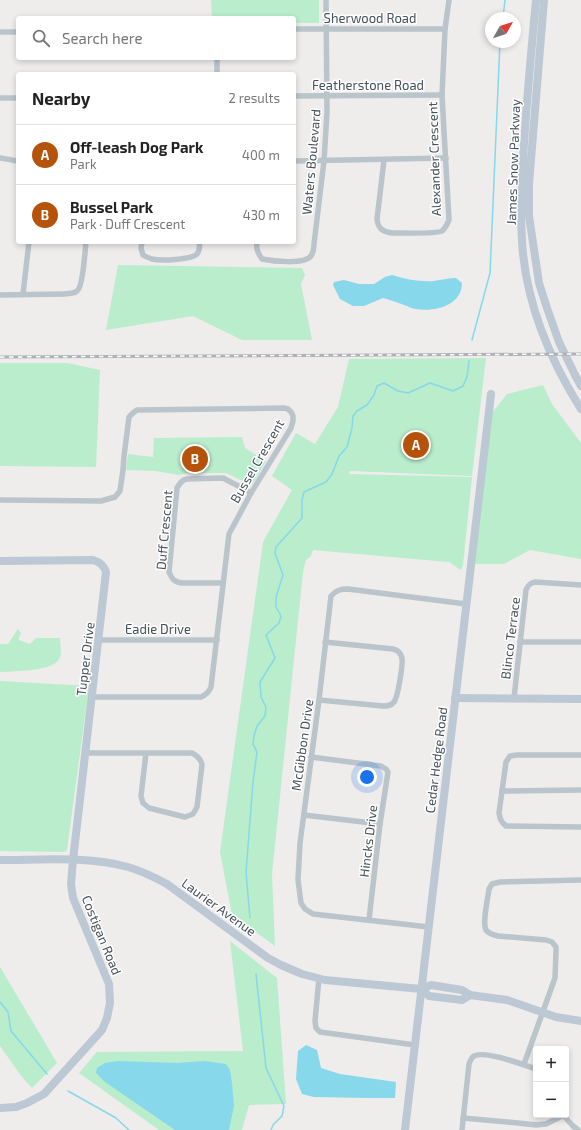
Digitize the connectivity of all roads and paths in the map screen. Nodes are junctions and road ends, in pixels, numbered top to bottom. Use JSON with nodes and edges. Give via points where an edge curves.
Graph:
{"nodes":[{"id":1,"x":326,"y":0,"type":"edge"},
{"id":2,"x":449,"y":0,"type":"edge"},
{"id":3,"x":536,"y":0,"type":"edge"},
{"id":4,"x":544,"y":0,"type":"edge"},
{"id":5,"x":296,"y":29,"type":"edge"},
{"id":6,"x":326,"y":29,"type":"junction"},
{"id":7,"x":445,"y":29,"type":"junction"},
{"id":8,"x":0,"y":32,"type":"edge"},
{"id":9,"x":16,"y":32,"type":"edge"},
{"id":10,"x":218,"y":60,"type":"edge"},
{"id":11,"x":218,"y":72,"type":"edge"},
{"id":12,"x":442,"y":95,"type":"junction"},
{"id":13,"x":296,"y":96,"type":"edge"},
{"id":14,"x":328,"y":96,"type":"junction"},
{"id":15,"x":0,"y":98,"type":"edge"},
{"id":16,"x":16,"y":98,"type":"edge"},
{"id":17,"x":0,"y":158,"type":"edge"},
{"id":18,"x":446,"y":158,"type":"junction"},
{"id":19,"x":324,"y":160,"type":"junction"},
{"id":20,"x":384,"y":160,"type":"junction"},
{"id":21,"x":16,"y":161,"type":"edge"},
{"id":22,"x":296,"y":161,"type":"edge"},
{"id":23,"x":29,"y":244,"type":"edge"},
{"id":24,"x":86,"y":244,"type":"edge"},
{"id":25,"x":142,"y":244,"type":"edge"},
{"id":26,"x":200,"y":244,"type":"edge"},
{"id":27,"x":257,"y":244,"type":"edge"},
{"id":28,"x":23,"y":294,"type":"junction"},
{"id":29,"x":0,"y":295,"type":"edge"},
{"id":30,"x":581,"y":386,"type":"edge"},
{"id":31,"x":491,"y":394,"type":"dead end"},
{"id":32,"x":581,"y":409,"type":"edge"},
{"id":33,"x":251,"y":494,"type":"junction"},
{"id":34,"x":0,"y":500,"type":"edge"},
{"id":35,"x":0,"y":561,"type":"edge"},
{"id":36,"x":223,"y":583,"type":"junction"},
{"id":37,"x":581,"y":584,"type":"edge"},
{"id":38,"x":466,"y":604,"type":"junction"},
{"id":39,"x":99,"y":640,"type":"junction"},
{"id":40,"x":217,"y":640,"type":"junction"},
{"id":41,"x":325,"y":642,"type":"junction"},
{"id":42,"x":520,"y":642,"type":"junction"},
{"id":43,"x":581,"y":642,"type":"edge"},
{"id":44,"x":92,"y":697,"type":"junction"},
{"id":45,"x":455,"y":698,"type":"junction"},
{"id":46,"x":514,"y":698,"type":"junction"},
{"id":47,"x":581,"y":699,"type":"edge"},
{"id":48,"x":319,"y":700,"type":"junction"},
{"id":49,"x":86,"y":753,"type":"junction"},
{"id":50,"x":146,"y":754,"type":"junction"},
{"id":51,"x":581,"y":755,"type":"edge"},
{"id":52,"x":311,"y":758,"type":"junction"},
{"id":53,"x":581,"y":790,"type":"edge"},
{"id":54,"x":502,"y":791,"type":"junction"},
{"id":55,"x":304,"y":815,"type":"junction"},
{"id":56,"x":380,"y":824,"type":"junction"},
{"id":57,"x":581,"y":827,"type":"edge"},
{"id":58,"x":0,"y":860,"type":"edge"},
{"id":59,"x":73,"y":860,"type":"junction"},
{"id":60,"x":581,"y":880,"type":"edge"},
{"id":61,"x":369,"y":920,"type":"junction"},
{"id":62,"x":429,"y":927,"type":"junction"},
{"id":63,"x":319,"y":978,"type":"junction"},
{"id":64,"x":421,"y":989,"type":"junction"},
{"id":65,"x":542,"y":1012,"type":"junction"},
{"id":66,"x":581,"y":1021,"type":"edge"},
{"id":67,"x":415,"y":1045,"type":"junction"},
{"id":68,"x":524,"y":1064,"type":"junction"},
{"id":69,"x":533,"y":1068,"type":"edge"},
{"id":70,"x":0,"y":1108,"type":"edge"},
{"id":71,"x":463,"y":1118,"type":"junction"},
{"id":72,"x":558,"y":1118,"type":"edge"},
{"id":73,"x":566,"y":1118,"type":"edge"},
{"id":74,"x":405,"y":1130,"type":"edge"},
{"id":75,"x":462,"y":1130,"type":"edge"},
{"id":76,"x":578,"y":1130,"type":"edge"}],
"edges":[{"from":1,"to":6,"type":"street","name":"Waters Boulevard"},
{"from":2,"to":7,"type":"street","name":"Alexander Crescent"},
{"from":3,"to":32,"type":"street","name":"James Snow Parkway","via":[[520,208],[523,254],[532,300],[547,344],[555,364]]},
{"from":4,"to":30,"type":"street","name":"James Snow Parkway","via":[[530,163],[529,216],[541,289],[559,342]]},
{"from":5,"to":6,"type":"street","name":"Sherwood Road"},
{"from":6,"to":7,"type":"street","name":"Sherwood Road"},
{"from":6,"to":14,"type":"street","name":"Waters Boulevard"},
{"from":7,"to":12,"type":"street","name":"Alexander Crescent"},
{"from":8,"to":9,"type":"street"},
{"from":10,"to":11,"type":"street"},
{"from":12,"to":14,"type":"street","name":"Featherstone Road"},
{"from":12,"to":18,"type":"street","name":"Alexander Crescent"},
{"from":13,"to":14,"type":"street","name":"Featherstone Road"},
{"from":14,"to":19,"type":"street","name":"Waters Boulevard"},
{"from":15,"to":16,"type":"street"},
{"from":17,"to":21,"type":"street"},
{"from":18,"to":20,"type":"street"},
{"from":18,"to":20,"type":"street","name":"Alexander Crescent","via":[[448,220],[442,231],[434,232],[393,233],[380,229],[377,219]]},
{"from":19,"to":20,"type":"street"},
{"from":19,"to":22,"type":"street"},
{"from":19,"to":27,"type":"street","name":"Waters Boulevard","via":[[312,255],[297,261],[262,259]]},
{"from":23,"to":28,"type":"street"},
{"from":24,"to":28,"type":"street","via":[[78,291],[65,294]]},
{"from":25,"to":26,"type":"street","via":[[143,255],[163,260],[195,256],[199,252]]},
{"from":28,"to":29,"type":"street"},
{"from":31,"to":38,"type":"street","name":"Cedar Hedge Road"},
{"from":33,"to":34,"type":"street","name":"Bussel Crescent","via":[[291,428],[294,421],[288,409],[138,410],[129,417],[122,481],[120,491],[115,497],[101,501]]},
{"from":33,"to":36,"type":"street","name":"Bussel Crescent","via":[[229,534]]},
{"from":33,"to":36,"type":"street","name":"Duff Crescent","via":[[223,478],[187,479],[180,482],[177,488],[169,572],[171,578],[182,583]]},
{"from":35,"to":39,"type":"street","name":"Tupper Drive","via":[[93,560],[102,564],[106,577]]},
{"from":36,"to":40,"type":"street","name":"Bussel Crescent"},
{"from":37,"to":42,"type":"street","name":"Blinco Terrace","via":[[535,582],[528,585]]},
{"from":38,"to":41,"type":"street","name":"McGibbon Drive","via":[[339,590],[330,598]]},
{"from":38,"to":45,"type":"street","name":"Cedar Hedge Road"},
{"from":39,"to":40,"type":"street","name":"Eadie Drive"},
{"from":39,"to":44,"type":"street","name":"Tupper Drive"},
{"from":40,"to":44,"type":"street","name":"Bussel Crescent","via":[[211,687],[206,695]]},
{"from":41,"to":48,"type":"street","name":"McGibbon Drive"},
{"from":41,"to":48,"type":"street","via":[[393,649],[401,654],[402,658],[396,699],[390,705]]},
{"from":42,"to":43,"type":"street"},
{"from":42,"to":46,"type":"street","name":"Blinco Terrace"},
{"from":44,"to":49,"type":"street","name":"Tupper Drive"},
{"from":45,"to":46,"type":"street"},
{"from":45,"to":62,"type":"street","name":"Cedar Hedge Road"},
{"from":46,"to":47,"type":"street"},
{"from":48,"to":52,"type":"street","name":"McGibbon Drive"},
{"from":49,"to":50,"type":"street"},
{"from":49,"to":59,"type":"street","name":"Tupper Drive"},
{"from":50,"to":50,"type":"street","via":[[141,796],[143,803],[149,808],[185,817],[193,814],[197,804],[202,765],[197,755]]},
{"from":51,"to":54,"type":"street","via":[[510,756],[506,762]]},
{"from":52,"to":55,"type":"street","name":"McGibbon Drive"},
{"from":52,"to":56,"type":"street","name":"Hincks Drive","via":[[381,766],[386,769],[388,774]]},
{"from":53,"to":54,"type":"street"},
{"from":54,"to":57,"type":"street","via":[[500,818],[506,826]]},
{"from":55,"to":56,"type":"street"},
{"from":55,"to":61,"type":"street","name":"McGibbon Drive","via":[[298,880],[301,903],[313,914]]},
{"from":56,"to":61,"type":"street","name":"Hincks Drive"},
{"from":58,"to":59,"type":"street","name":"Laurier Avenue"},
{"from":59,"to":63,"type":"street","name":"Laurier Avenue","via":[[123,866],[156,878],[268,958],[302,974]]},
{"from":59,"to":70,"type":"street","name":"Costigan Road","via":[[73,898],[109,984],[110,1003],[107,1018],[102,1030],[44,1094],[16,1107]]},
{"from":60,"to":65,"type":"street","via":[[500,882],[492,884],[489,888],[485,923],[487,932],[498,936],[546,940],[554,944],[555,978]]},
{"from":61,"to":62,"type":"street","name":"McGibbon Drive"},
{"from":62,"to":64,"type":"street","name":"Cedar Hedge Road"},
{"from":63,"to":64,"type":"street","name":"Laurier Avenue"},
{"from":63,"to":67,"type":"street","via":[[315,1021],[320,1032]]},
{"from":64,"to":65,"type":"street","name":"Laurier Avenue","via":[[431,985],[462,990],[470,995],[508,1000]]},
{"from":64,"to":67,"type":"street","name":"Cedar Hedge Road"},
{"from":65,"to":66,"type":"street","name":"Laurier Avenue"},
{"from":65,"to":68,"type":"street"},
{"from":67,"to":74,"type":"street","name":"Cedar Hedge Road"},
{"from":68,"to":69,"type":"street"},
{"from":68,"to":71,"type":"street","via":[[499,1057],[474,1056],[469,1064]]},
{"from":71,"to":72,"type":"street","via":[[536,1125],[546,1124]]},
{"from":71,"to":75,"type":"street"},
{"from":73,"to":76,"type":"street"}]}
